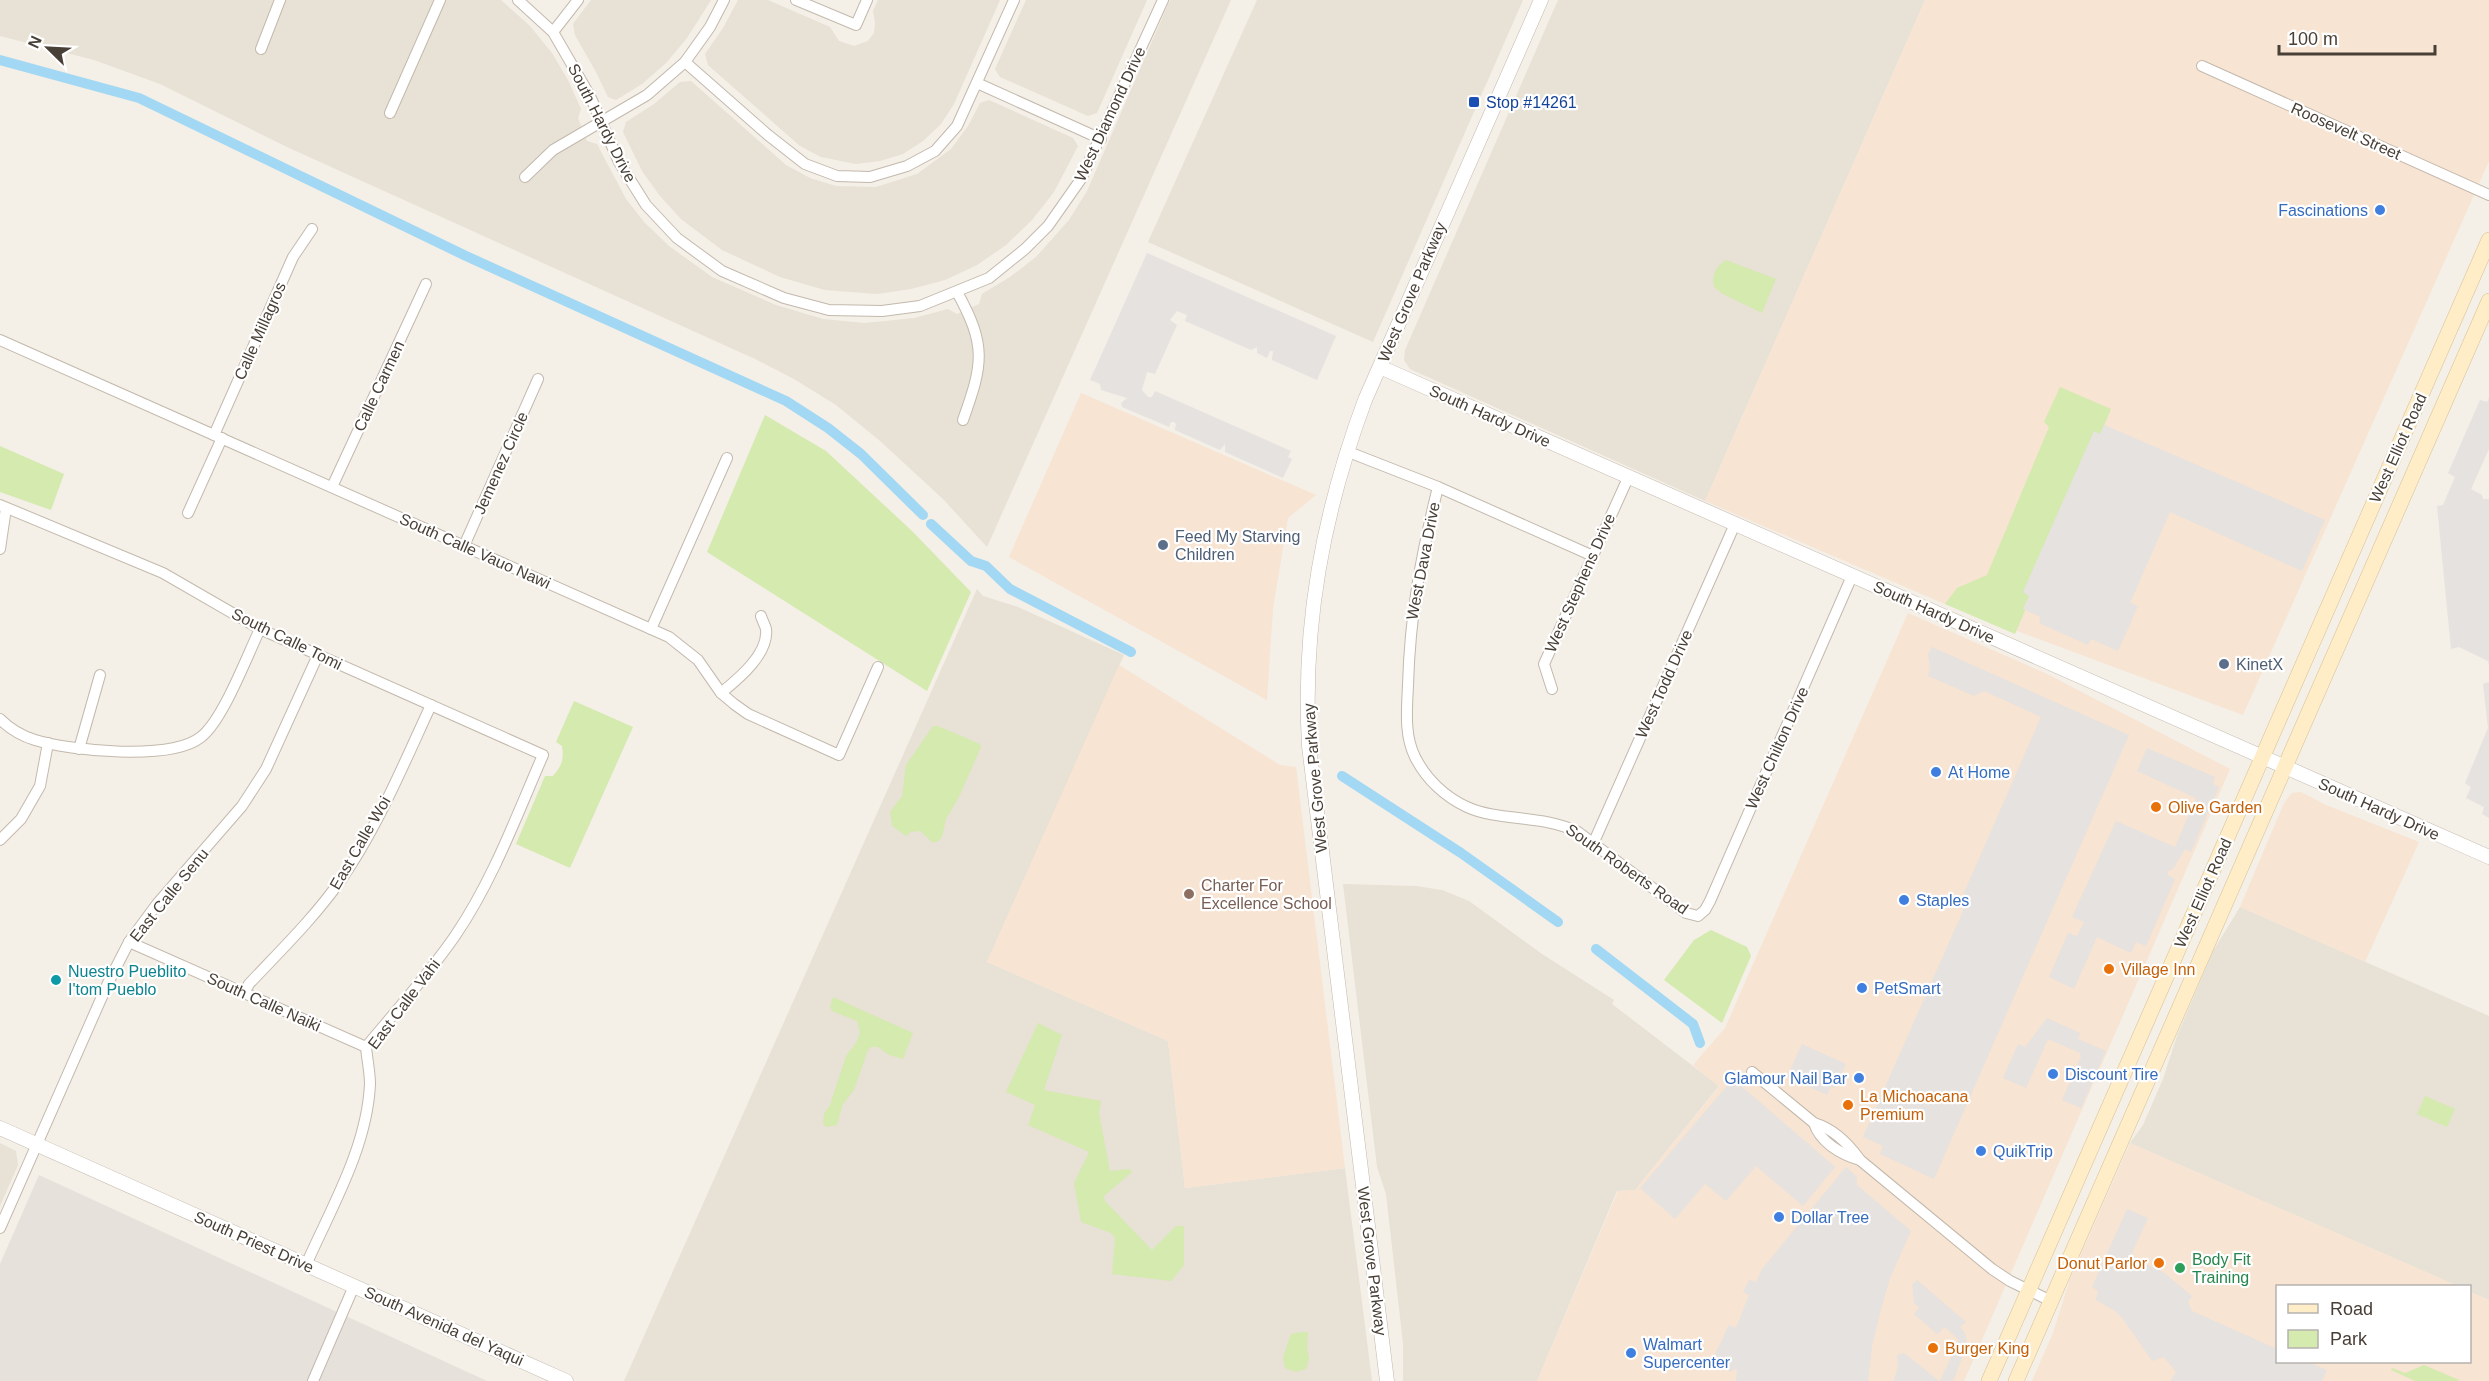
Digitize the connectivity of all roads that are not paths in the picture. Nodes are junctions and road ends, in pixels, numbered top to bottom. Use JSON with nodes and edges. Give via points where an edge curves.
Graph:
{"nodes":[{"id":1,"x":280,"y":0,"type":"edge"},
{"id":2,"x":440,"y":0,"type":"edge"},
{"id":3,"x":518,"y":0,"type":"edge"},
{"id":4,"x":579,"y":0,"type":"edge"},
{"id":5,"x":724,"y":0,"type":"edge"},
{"id":6,"x":796,"y":0,"type":"edge"},
{"id":7,"x":867,"y":0,"type":"edge"},
{"id":8,"x":1014,"y":0,"type":"edge"},
{"id":9,"x":1163,"y":0,"type":"edge"},
{"id":10,"x":1541,"y":0,"type":"edge"},
{"id":11,"x":554,"y":32,"type":"junction"},
{"id":12,"x":261,"y":49,"type":"dead end"},
{"id":13,"x":685,"y":62,"type":"junction"},
{"id":14,"x":2202,"y":66,"type":"dead end"},
{"id":15,"x":977,"y":83,"type":"junction"},
{"id":16,"x":390,"y":113,"type":"dead end"},
{"id":17,"x":602,"y":123,"type":"junction"},
{"id":18,"x":1101,"y":139,"type":"junction"},
{"id":19,"x":525,"y":177,"type":"dead end"},
{"id":20,"x":2489,"y":195,"type":"edge"},
{"id":21,"x":312,"y":229,"type":"dead end"},
{"id":22,"x":2489,"y":240,"type":"edge"},
{"id":23,"x":426,"y":284,"type":"dead end"},
{"id":24,"x":957,"y":292,"type":"junction"},
{"id":25,"x":2489,"y":301,"type":"edge"},
{"id":26,"x":0,"y":340,"type":"edge"},
{"id":27,"x":1380,"y":368,"type":"junction"},
{"id":28,"x":538,"y":379,"type":"dead end"},
{"id":29,"x":963,"y":420,"type":"dead end"},
{"id":30,"x":218,"y":437,"type":"junction"},
{"id":31,"x":1346,"y":451,"type":"junction"},
{"id":32,"x":727,"y":458,"type":"dead end"},
{"id":33,"x":1628,"y":478,"type":"junction"},
{"id":34,"x":332,"y":487,"type":"junction"},
{"id":35,"x":1438,"y":487,"type":"junction"},
{"id":36,"x":3,"y":506,"type":"edge"},
{"id":37,"x":189,"y":513,"type":"dead end"},
{"id":38,"x":1735,"y":524,"type":"junction"},
{"id":39,"x":464,"y":546,"type":"junction"},
{"id":40,"x":0,"y":549,"type":"edge"},
{"id":41,"x":1593,"y":556,"type":"junction"},
{"id":42,"x":1852,"y":576,"type":"junction"},
{"id":43,"x":761,"y":616,"type":"dead end"},
{"id":44,"x":260,"y":629,"type":"junction"},
{"id":45,"x":651,"y":629,"type":"junction"},
{"id":46,"x":318,"y":655,"type":"junction"},
{"id":47,"x":878,"y":667,"type":"dead end"},
{"id":48,"x":100,"y":675,"type":"dead end"},
{"id":49,"x":1552,"y":689,"type":"dead end"},
{"id":50,"x":721,"y":693,"type":"junction"},
{"id":51,"x":431,"y":705,"type":"junction"},
{"id":52,"x":0,"y":719,"type":"edge"},
{"id":53,"x":48,"y":743,"type":"junction"},
{"id":54,"x":79,"y":749,"type":"junction"},
{"id":55,"x":543,"y":755,"type":"joint"},
{"id":56,"x":2262,"y":758,"type":"junction"},
{"id":57,"x":2284,"y":768,"type":"junction"},
{"id":58,"x":1426,"y":775,"type":"joint"},
{"id":59,"x":0,"y":840,"type":"edge"},
{"id":60,"x":1593,"y":844,"type":"junction"},
{"id":61,"x":2489,"y":857,"type":"edge"},
{"id":62,"x":1698,"y":916,"type":"joint"},
{"id":63,"x":129,"y":942,"type":"junction"},
{"id":64,"x":244,"y":993,"type":"junction"},
{"id":65,"x":366,"y":1047,"type":"junction"},
{"id":66,"x":1752,"y":1072,"type":"dead end"},
{"id":67,"x":0,"y":1128,"type":"edge"},
{"id":68,"x":36,"y":1145,"type":"junction"},
{"id":69,"x":0,"y":1228,"type":"edge"},
{"id":70,"x":306,"y":1265,"type":"junction"},
{"id":71,"x":354,"y":1287,"type":"junction"},
{"id":72,"x":2028,"y":1291,"type":"junction"},
{"id":73,"x":2051,"y":1301,"type":"junction"},
{"id":74,"x":313,"y":1381,"type":"edge"},
{"id":75,"x":566,"y":1381,"type":"edge"},
{"id":76,"x":1387,"y":1381,"type":"edge"},
{"id":77,"x":1989,"y":1381,"type":"edge"},
{"id":78,"x":2016,"y":1381,"type":"edge"}],
"edges":[{"from":1,"to":12,"type":"street"},
{"from":2,"to":16,"type":"street"},
{"from":3,"to":11,"type":"street","name":"South Hardy Drive"},
{"from":4,"to":11,"type":"street"},
{"from":5,"to":13,"type":"street"},
{"from":6,"to":7,"type":"street","via":[[856,25]]},
{"from":8,"to":15,"type":"street"},
{"from":9,"to":18,"type":"street","name":"West Diamond Drive"},
{"from":10,"to":27,"type":"street","name":"West Grove Parkway"},
{"from":11,"to":17,"type":"street","name":"South Hardy Drive"},
{"from":13,"to":15,"type":"street","via":[[805,164],[837,176],[870,177],[907,166],[934,151],[957,126]]},
{"from":13,"to":17,"type":"street","via":[[647,95]]},
{"from":14,"to":20,"type":"street","name":"Roosevelt Street"},
{"from":15,"to":18,"type":"street"},
{"from":17,"to":19,"type":"street","via":[[553,150]]},
{"from":17,"to":24,"type":"street","name":"South Hardy Drive","via":[[619,162],[646,205],[677,238],[723,271],[784,298],[828,310],[911,307]]},
{"from":18,"to":24,"type":"street","name":"West Diamond Drive","via":[[1081,179],[1048,226],[989,278]]},
{"from":21,"to":30,"type":"street","name":"Calle Millagros","via":[[293,257]]},
{"from":22,"to":56,"type":"main road","name":"West Elliot Road"},
{"from":23,"to":34,"type":"street","name":"Calle Carmen"},
{"from":24,"to":29,"type":"street","via":[[973,321],[978,341],[979,367]]},
{"from":25,"to":57,"type":"main road","name":"West Elliot Road"},
{"from":26,"to":30,"type":"street","name":"South Calle Vauo Nawi"},
{"from":27,"to":31,"type":"street","name":"West Grove Parkway"},
{"from":27,"to":33,"type":"street","name":"South Hardy Drive"},
{"from":28,"to":39,"type":"street","name":"Jemenez Circle"},
{"from":30,"to":34,"type":"street","name":"South Calle Vauo Nawi"},
{"from":30,"to":37,"type":"street","name":"Calle Millagros"},
{"from":31,"to":35,"type":"street"},
{"from":31,"to":76,"type":"street","name":"West Grove Parkway","via":[[1327,519],[1314,595],[1308,674],[1309,746]]},
{"from":32,"to":45,"type":"street"},
{"from":33,"to":38,"type":"street","name":"South Hardy Drive"},
{"from":33,"to":41,"type":"street","name":"West Stephens Drive"},
{"from":34,"to":39,"type":"street","name":"South Calle Vauo Nawi"},
{"from":35,"to":41,"type":"street"},
{"from":35,"to":58,"type":"street","name":"West Dava Drive","via":[[1419,567],[1409,634],[1407,725],[1414,756]]},
{"from":36,"to":40,"type":"street"},
{"from":36,"to":44,"type":"street","name":"South Calle Tomi","via":[[163,573]]},
{"from":38,"to":42,"type":"street","name":"South Hardy Drive"},
{"from":38,"to":60,"type":"street","name":"West Todd Drive"},
{"from":39,"to":45,"type":"street","name":"South Calle Vauo Nawi"},
{"from":41,"to":49,"type":"street","name":"West Stephens Drive","via":[[1544,664]]},
{"from":42,"to":56,"type":"street","name":"South Hardy Drive"},
{"from":42,"to":62,"type":"street","name":"West Chilton Drive","via":[[1710,901]]},
{"from":43,"to":50,"type":"street","via":[[766,630],[760,652],[750,669]]},
{"from":44,"to":46,"type":"street","name":"South Calle Tomi"},
{"from":44,"to":54,"type":"street","via":[[219,714],[201,738],[164,750]]},
{"from":45,"to":50,"type":"street","name":"South Calle Vauo Nawi","via":[[669,637],[698,660]]},
{"from":46,"to":51,"type":"street","name":"South Calle Tomi"},
{"from":46,"to":63,"type":"street","name":"East Calle Senu","via":[[266,769],[242,806]]},
{"from":47,"to":50,"type":"street","name":"South Calle Vauo Nawi","via":[[839,754],[748,714]]},
{"from":48,"to":54,"type":"street"},
{"from":51,"to":55,"type":"street","name":"South Calle Tomi"},
{"from":51,"to":64,"type":"street","name":"East Calle Woi","via":[[341,880]]},
{"from":52,"to":53,"type":"street","via":[[8,727]]},
{"from":53,"to":54,"type":"street"},
{"from":53,"to":59,"type":"street","via":[[40,786],[21,819]]},
{"from":55,"to":65,"type":"street","name":"East Calle Vahi","via":[[476,903],[431,969]]},
{"from":56,"to":57,"type":"street","name":"South Hardy Drive"},
{"from":56,"to":72,"type":"main road","name":"West Elliot Road"},
{"from":57,"to":61,"type":"street","name":"South Hardy Drive"},
{"from":57,"to":73,"type":"main road","name":"West Elliot Road"},
{"from":58,"to":60,"type":"street","name":"South Roberts Road","via":[[1444,794],[1469,808],[1560,823]]},
{"from":60,"to":62,"type":"street","name":"South Roberts Road","via":[[1686,913]]},
{"from":63,"to":64,"type":"street","name":"South Calle Naiki"},
{"from":63,"to":68,"type":"street","name":"East Calle Senu"},
{"from":64,"to":65,"type":"street","name":"South Calle Naiki"},
{"from":65,"to":70,"type":"street","name":"East Calle Vahi","via":[[370,1082],[359,1144]]},
{"from":66,"to":72,"type":"street","via":[[1850,1146],[1860,1160],[1992,1269]]},
{"from":67,"to":68,"type":"street"},
{"from":68,"to":69,"type":"street","name":"East Calle Senu"},
{"from":68,"to":70,"type":"street","name":"South Priest Drive"},
{"from":70,"to":71,"type":"street","name":"South Priest Drive"},
{"from":71,"to":74,"type":"street"},
{"from":71,"to":75,"type":"street","name":"South Avenida del Yaqui"},
{"from":72,"to":73,"type":"street"},
{"from":72,"to":77,"type":"main road","name":"West Elliot Road"},
{"from":73,"to":78,"type":"main road","name":"West Elliot Road"}]}
